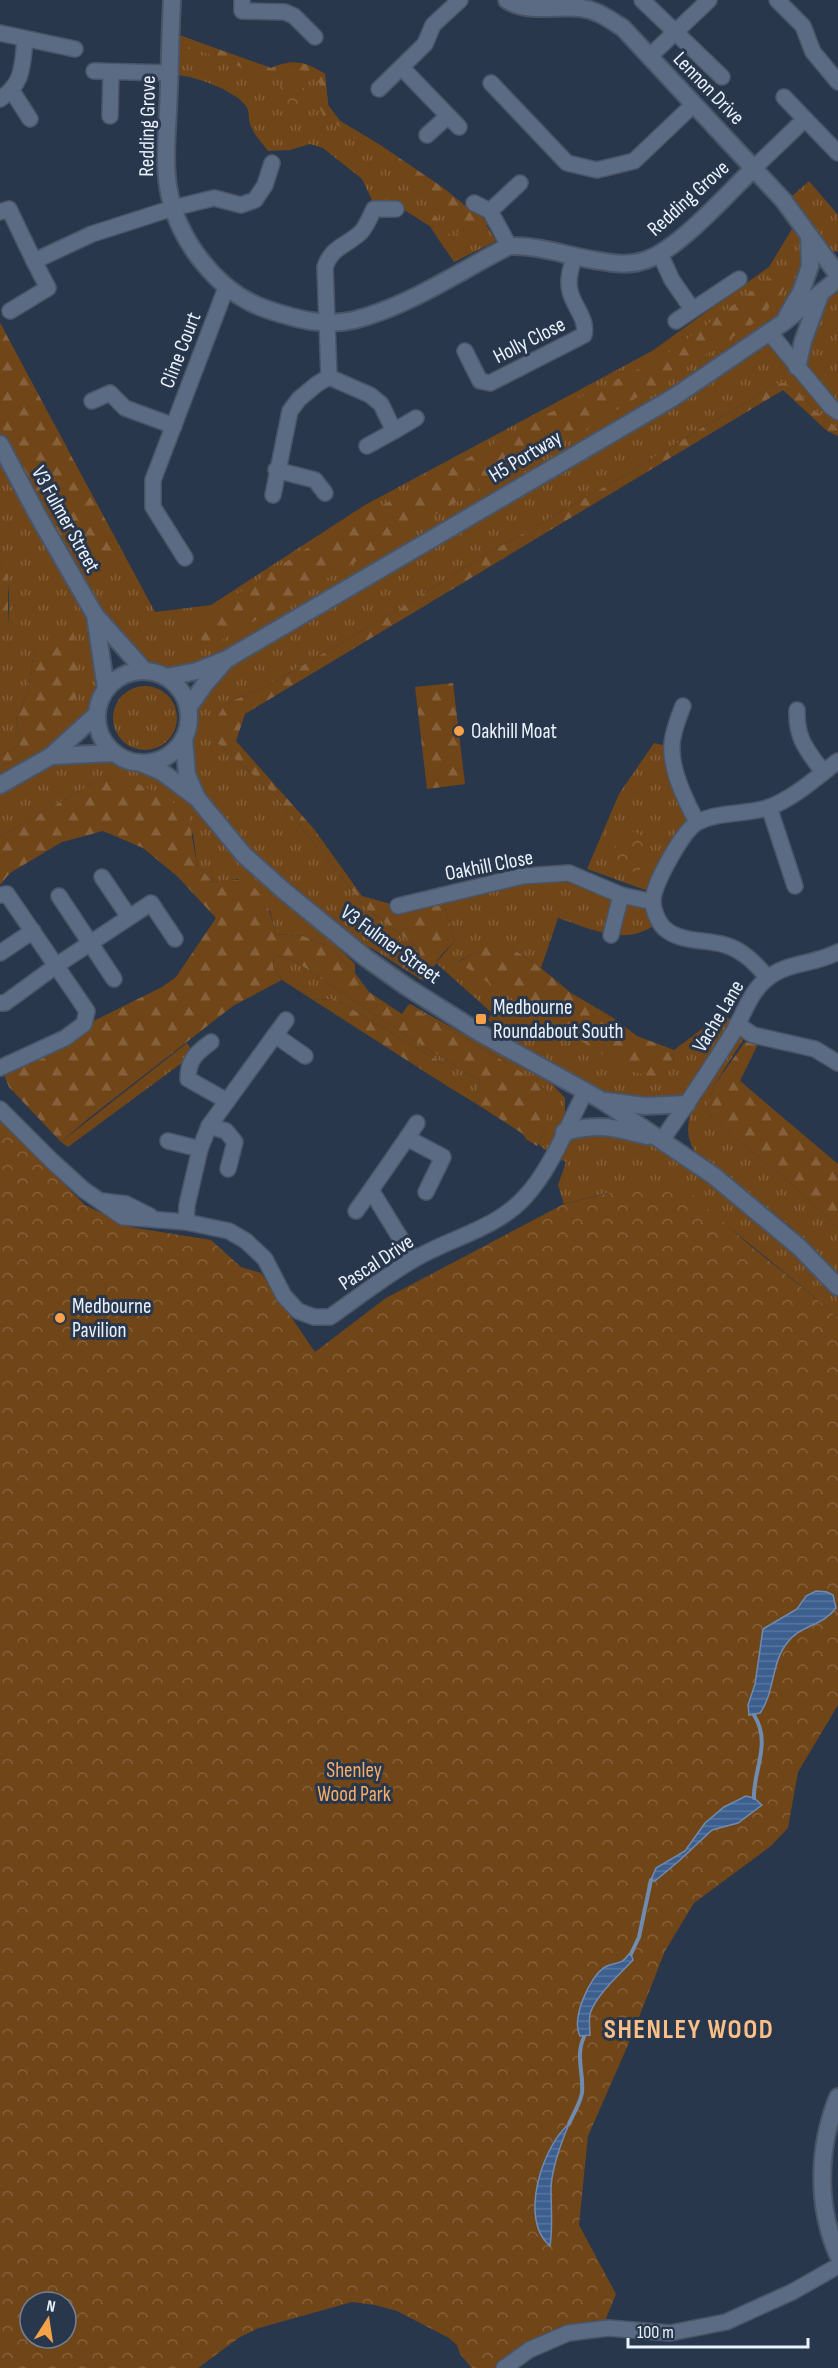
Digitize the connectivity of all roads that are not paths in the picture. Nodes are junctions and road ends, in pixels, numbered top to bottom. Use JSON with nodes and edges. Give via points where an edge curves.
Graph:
{"nodes":[{"id":1,"x":172,"y":0,"type":"edge"},
{"id":2,"x":460,"y":0,"type":"edge"},
{"id":3,"x":507,"y":0,"type":"edge"},
{"id":4,"x":642,"y":0,"type":"edge"},
{"id":5,"x":709,"y":0,"type":"edge"},
{"id":6,"x":777,"y":0,"type":"edge"},
{"id":7,"x":238,"y":8,"type":"edge"},
{"id":8,"x":676,"y":32,"type":"junction"},
{"id":9,"x":0,"y":33,"type":"edge"},
{"id":10,"x":315,"y":37,"type":"dead end"},
{"id":11,"x":25,"y":40,"type":"junction"},
{"id":12,"x":75,"y":49,"type":"dead end"},
{"id":13,"x":649,"y":57,"type":"junction"},
{"id":14,"x":402,"y":68,"type":"junction"},
{"id":15,"x":94,"y":71,"type":"dead end"},
{"id":16,"x":111,"y":72,"type":"junction"},
{"id":17,"x":170,"y":73,"type":"junction"},
{"id":18,"x":722,"y":77,"type":"dead end"},
{"id":19,"x":838,"y":82,"type":"edge"},
{"id":20,"x":491,"y":83,"type":"dead end"},
{"id":21,"x":379,"y":89,"type":"dead end"},
{"id":22,"x":6,"y":95,"type":"edge"},
{"id":23,"x":784,"y":97,"type":"dead end"},
{"id":24,"x":694,"y":104,"type":"junction"},
{"id":25,"x":110,"y":116,"type":"dead end"},
{"id":26,"x":448,"y":116,"type":"junction"},
{"id":27,"x":30,"y":119,"type":"dead end"},
{"id":28,"x":805,"y":119,"type":"junction"},
{"id":29,"x":459,"y":127,"type":"dead end"},
{"id":30,"x":428,"y":135,"type":"dead end"},
{"id":31,"x":838,"y":153,"type":"edge"},
{"id":32,"x":272,"y":163,"type":"dead end"},
{"id":33,"x":754,"y":168,"type":"junction"},
{"id":34,"x":520,"y":183,"type":"dead end"},
{"id":35,"x":474,"y":203,"type":"dead end"},
{"id":36,"x":173,"y":208,"type":"junction"},
{"id":37,"x":396,"y":209,"type":"dead end"},
{"id":38,"x":490,"y":211,"type":"junction"},
{"id":39,"x":0,"y":212,"type":"edge"},
{"id":40,"x":809,"y":236,"type":"junction"},
{"id":41,"x":509,"y":246,"type":"junction"},
{"id":42,"x":660,"y":254,"type":"junction"},
{"id":43,"x":574,"y":257,"type":"junction"},
{"id":44,"x":34,"y":261,"type":"junction"},
{"id":45,"x":838,"y":277,"type":"edge"},
{"id":46,"x":739,"y":279,"type":"dead end"},
{"id":47,"x":226,"y":288,"type":"junction"},
{"id":48,"x":820,"y":294,"type":"junction"},
{"id":49,"x":692,"y":309,"type":"junction"},
{"id":50,"x":10,"y":311,"type":"dead end"},
{"id":51,"x":676,"y":321,"type":"dead end"},
{"id":52,"x":327,"y":322,"type":"junction"},
{"id":53,"x":784,"y":322,"type":"junction"},
{"id":54,"x":769,"y":332,"type":"junction"},
{"id":55,"x":465,"y":351,"type":"dead end"},
{"id":56,"x":797,"y":367,"type":"junction"},
{"id":57,"x":329,"y":377,"type":"junction"},
{"id":58,"x":92,"y":401,"type":"dead end"},
{"id":59,"x":838,"y":412,"type":"edge"},
{"id":60,"x":416,"y":418,"type":"dead end"},
{"id":61,"x":174,"y":426,"type":"junction"},
{"id":62,"x":394,"y":431,"type":"junction"},
{"id":63,"x":0,"y":444,"type":"edge"},
{"id":64,"x":367,"y":446,"type":"dead end"},
{"id":65,"x":276,"y":470,"type":"junction"},
{"id":66,"x":325,"y":493,"type":"dead end"},
{"id":67,"x":273,"y":495,"type":"dead end"},
{"id":68,"x":185,"y":558,"type":"dead end"},
{"id":69,"x":94,"y":615,"type":"junction"},
{"id":70,"x":227,"y":659,"type":"junction"},
{"id":71,"x":144,"y":670,"type":"junction"},
{"id":72,"x":167,"y":677,"type":"junction"},
{"id":73,"x":106,"y":689,"type":"junction"},
{"id":74,"x":683,"y":706,"type":"dead end"},
{"id":75,"x":188,"y":708,"type":"junction"},
{"id":76,"x":796,"y":710,"type":"dead end"},
{"id":77,"x":96,"y":715,"type":"junction"},
{"id":78,"x":184,"y":738,"type":"junction"},
{"id":79,"x":113,"y":753,"type":"junction"},
{"id":80,"x":51,"y":756,"type":"junction"},
{"id":81,"x":838,"y":762,"type":"edge"},
{"id":82,"x":141,"y":764,"type":"junction"},
{"id":83,"x":823,"y":772,"type":"junction"},
{"id":84,"x":0,"y":785,"type":"edge"},
{"id":85,"x":198,"y":798,"type":"junction"},
{"id":86,"x":770,"y":807,"type":"junction"},
{"id":87,"x":697,"y":822,"type":"junction"},
{"id":88,"x":102,"y":876,"type":"dead end"},
{"id":89,"x":795,"y":886,"type":"dead end"},
{"id":90,"x":0,"y":895,"type":"edge"},
{"id":91,"x":621,"y":895,"type":"junction"},
{"id":92,"x":60,"y":896,"type":"dead end"},
{"id":93,"x":652,"y":902,"type":"junction"},
{"id":94,"x":398,"y":906,"type":"dead end"},
{"id":95,"x":129,"y":917,"type":"junction"},
{"id":96,"x":33,"y":931,"type":"junction"},
{"id":97,"x":611,"y":935,"type":"dead end"},
{"id":98,"x":175,"y":939,"type":"dead end"},
{"id":99,"x":90,"y":943,"type":"junction"},
{"id":100,"x":838,"y":952,"type":"edge"},
{"id":101,"x":0,"y":953,"type":"edge"},
{"id":102,"x":57,"y":965,"type":"junction"},
{"id":103,"x":768,"y":978,"type":"junction"},
{"id":104,"x":114,"y":979,"type":"dead end"},
{"id":105,"x":0,"y":1003,"type":"edge"},
{"id":106,"x":286,"y":1020,"type":"dead end"},
{"id":107,"x":737,"y":1024,"type":"junction"},
{"id":108,"x":275,"y":1035,"type":"junction"},
{"id":109,"x":211,"y":1042,"type":"dead end"},
{"id":110,"x":305,"y":1056,"type":"dead end"},
{"id":111,"x":838,"y":1063,"type":"edge"},
{"id":112,"x":0,"y":1068,"type":"edge"},
{"id":113,"x":585,"y":1092,"type":"junction"},
{"id":114,"x":227,"y":1101,"type":"junction"},
{"id":115,"x":603,"y":1101,"type":"junction"},
{"id":116,"x":687,"y":1104,"type":"junction"},
{"id":117,"x":0,"y":1109,"type":"edge"},
{"id":118,"x":417,"y":1122,"type":"dead end"},
{"id":119,"x":209,"y":1126,"type":"junction"},
{"id":120,"x":564,"y":1132,"type":"junction"},
{"id":121,"x":407,"y":1138,"type":"junction"},
{"id":122,"x":662,"y":1140,"type":"junction"},
{"id":123,"x":168,"y":1141,"type":"dead end"},
{"id":124,"x":200,"y":1149,"type":"junction"},
{"id":125,"x":228,"y":1169,"type":"dead end"},
{"id":126,"x":371,"y":1190,"type":"junction"},
{"id":127,"x":426,"y":1192,"type":"dead end"},
{"id":128,"x":356,"y":1211,"type":"dead end"},
{"id":129,"x":186,"y":1222,"type":"junction"},
{"id":130,"x":414,"y":1259,"type":"junction"},
{"id":131,"x":838,"y":1287,"type":"edge"},
{"id":132,"x":838,"y":2097,"type":"edge"},
{"id":133,"x":838,"y":2254,"type":"edge"},
{"id":134,"x":838,"y":2266,"type":"edge"},
{"id":135,"x":504,"y":2368,"type":"edge"}],
"edges":[{"from":1,"to":17,"type":"street","name":"Redding Grove"},
{"from":2,"to":14,"type":"street","via":[[433,24],[425,44]]},
{"from":3,"to":13,"type":"street","name":"Lennon Drive","via":[[532,8],[581,8],[600,13],[623,28]]},
{"from":4,"to":8,"type":"street"},
{"from":5,"to":8,"type":"street"},
{"from":6,"to":19,"type":"street","via":[[803,26],[813,52]]},
{"from":7,"to":10,"type":"street","via":[[285,12]]},
{"from":8,"to":13,"type":"street"},
{"from":8,"to":18,"type":"street"},
{"from":9,"to":11,"type":"street"},
{"from":11,"to":12,"type":"street"},
{"from":11,"to":22,"type":"street","via":[[21,74]]},
{"from":13,"to":24,"type":"street","name":"Lennon Drive"},
{"from":14,"to":21,"type":"street"},
{"from":14,"to":26,"type":"street"},
{"from":15,"to":16,"type":"street"},
{"from":16,"to":17,"type":"street"},
{"from":16,"to":25,"type":"street"},
{"from":17,"to":36,"type":"street","name":"Redding Grove","via":[[166,157]]},
{"from":20,"to":24,"type":"street","via":[[567,163],[597,170],[634,161]]},
{"from":22,"to":27,"type":"street"},
{"from":23,"to":28,"type":"street"},
{"from":24,"to":33,"type":"street","name":"Lennon Drive"},
{"from":26,"to":29,"type":"street"},
{"from":26,"to":30,"type":"street"},
{"from":28,"to":31,"type":"street"},
{"from":28,"to":33,"type":"street"},
{"from":32,"to":36,"type":"street","via":[[255,200],[241,205],[214,198]]},
{"from":33,"to":40,"type":"street","name":"Lennon Drive"},
{"from":33,"to":42,"type":"street","name":"Redding Grove"},
{"from":34,"to":38,"type":"street"},
{"from":35,"to":38,"type":"street"},
{"from":36,"to":44,"type":"street","via":[[92,234]]},
{"from":36,"to":47,"type":"street","name":"Redding Grove","via":[[190,245]]},
{"from":37,"to":52,"type":"street","via":[[374,209],[361,233],[335,249],[327,260]]},
{"from":38,"to":41,"type":"street"},
{"from":39,"to":44,"type":"street","via":[[9,209]]},
{"from":40,"to":45,"type":"street","name":"Lennon Drive"},
{"from":40,"to":53,"type":"street","via":[[810,266]]},
{"from":41,"to":43,"type":"street","name":"Redding Grove"},
{"from":41,"to":52,"type":"street","name":"Redding Grove","via":[[389,309],[351,321]]},
{"from":42,"to":43,"type":"street","name":"Redding Grove","via":[[643,261],[612,263]]},
{"from":42,"to":49,"type":"street"},
{"from":43,"to":55,"type":"street","name":"Holly Close","via":[[568,283],[586,326],[584,335],[490,383],[480,381]]},
{"from":44,"to":50,"type":"street","via":[[48,288]]},
{"from":45,"to":48,"type":"street","name":"H5 Portway"},
{"from":46,"to":49,"type":"street"},
{"from":47,"to":52,"type":"street","name":"Redding Grove","via":[[260,308],[296,319]]},
{"from":47,"to":61,"type":"street","name":"Cline Court"},
{"from":48,"to":53,"type":"street","name":"H5 Portway"},
{"from":48,"to":56,"type":"street"},
{"from":49,"to":51,"type":"street"},
{"from":52,"to":57,"type":"street"},
{"from":53,"to":54,"type":"street","name":"H5 Portway"},
{"from":54,"to":56,"type":"street"},
{"from":54,"to":70,"type":"street","name":"H5 Portway","via":[[674,397]]},
{"from":56,"to":59,"type":"street"},
{"from":57,"to":62,"type":"street","via":[[381,404]]},
{"from":57,"to":65,"type":"street","via":[[299,399],[290,411]]},
{"from":58,"to":61,"type":"street","via":[[110,393],[125,408]]},
{"from":60,"to":62,"type":"street"},
{"from":61,"to":68,"type":"street","name":"Cline Court","via":[[153,480],[153,507]]},
{"from":62,"to":64,"type":"street"},
{"from":63,"to":69,"type":"street","name":"V3 Fulmer Street"},
{"from":65,"to":66,"type":"street","via":[[315,480]]},
{"from":65,"to":67,"type":"street"},
{"from":69,"to":71,"type":"street","name":"V3 Fulmer Street"},
{"from":69,"to":73,"type":"street","name":"V3 Fulmer Street"},
{"from":70,"to":72,"type":"street","name":"H5 Portway"},
{"from":70,"to":75,"type":"street","name":"H5 Portway"},
{"from":71,"to":72,"type":"street"},
{"from":71,"to":73,"type":"street","via":[[129,672]]},
{"from":72,"to":75,"type":"street","via":[[177,686]]},
{"from":73,"to":77,"type":"street"},
{"from":74,"to":87,"type":"street","via":[[672,740],[673,759],[681,792]]},
{"from":75,"to":78,"type":"street"},
{"from":76,"to":83,"type":"street","via":[[801,743]]},
{"from":77,"to":79,"type":"street","via":[[103,742]]},
{"from":77,"to":80,"type":"street"},
{"from":78,"to":82,"type":"street","via":[[166,757]]},
{"from":78,"to":85,"type":"street","name":"V3 Fulmer Street","via":[[187,775]]},
{"from":79,"to":80,"type":"street"},
{"from":79,"to":82,"type":"street"},
{"from":80,"to":84,"type":"street"},
{"from":81,"to":83,"type":"street"},
{"from":82,"to":85,"type":"street","name":"V3 Fulmer Street","via":[[162,772]]},
{"from":83,"to":86,"type":"street"},
{"from":85,"to":113,"type":"street","name":"V3 Fulmer Street","via":[[243,854],[366,958],[480,1033]]},
{"from":86,"to":87,"type":"street"},
{"from":86,"to":89,"type":"street"},
{"from":87,"to":93,"type":"street","via":[[680,840]]},
{"from":88,"to":95,"type":"street"},
{"from":90,"to":96,"type":"street","via":[[7,894]]},
{"from":91,"to":93,"type":"street","name":"Oakhill Close"},
{"from":91,"to":94,"type":"street","name":"Oakhill Close","via":[[568,873],[523,876]]},
{"from":91,"to":97,"type":"street"},
{"from":92,"to":99,"type":"street"},
{"from":93,"to":103,"type":"street","via":[[659,921],[673,934],[727,945],[743,953]]},
{"from":95,"to":98,"type":"street","via":[[151,903]]},
{"from":95,"to":99,"type":"street"},
{"from":96,"to":101,"type":"street"},
{"from":96,"to":102,"type":"street"},
{"from":99,"to":102,"type":"street"},
{"from":99,"to":104,"type":"street"},
{"from":100,"to":103,"type":"street","name":"Vache Lane","via":[[791,966]]},
{"from":102,"to":105,"type":"street"},
{"from":102,"to":112,"type":"street","via":[[87,1011],[84,1024],[65,1038]]},
{"from":103,"to":107,"type":"street","name":"Vache Lane","via":[[754,992]]},
{"from":106,"to":108,"type":"street"},
{"from":107,"to":111,"type":"street","via":[[753,1035],[815,1049]]},
{"from":107,"to":116,"type":"street","name":"Vache Lane"},
{"from":108,"to":110,"type":"street"},
{"from":108,"to":114,"type":"street"},
{"from":109,"to":114,"type":"street","via":[[195,1054],[188,1066],[188,1079]]},
{"from":113,"to":115,"type":"street","name":"V3 Fulmer Street"},
{"from":113,"to":120,"type":"street","name":"Pascal Drive"},
{"from":114,"to":119,"type":"street"},
{"from":115,"to":116,"type":"street","via":[[645,1106]]},
{"from":115,"to":122,"type":"street"},
{"from":116,"to":122,"type":"street","name":"Vache Lane"},
{"from":117,"to":129,"type":"street","name":"Pascal Drive","via":[[96,1200],[123,1217]]},
{"from":118,"to":121,"type":"street"},
{"from":119,"to":124,"type":"street"},
{"from":119,"to":125,"type":"street","via":[[226,1131],[235,1142]]},
{"from":120,"to":122,"type":"street","via":[[612,1126]]},
{"from":120,"to":130,"type":"street","name":"Pascal Drive","via":[[542,1174],[508,1213]]},
{"from":121,"to":126,"type":"street"},
{"from":121,"to":127,"type":"street","via":[[446,1151]]},
{"from":122,"to":131,"type":"street","via":[[714,1176],[799,1247]]},
{"from":123,"to":124,"type":"street"},
{"from":124,"to":129,"type":"street"},
{"from":126,"to":128,"type":"street"},
{"from":126,"to":130,"type":"street"},
{"from":129,"to":130,"type":"street","name":"Pascal Drive","via":[[222,1228],[246,1241],[265,1259],[284,1296],[298,1311],[314,1317],[330,1317]]},
{"from":132,"to":133,"type":"street","via":[[827,2129],[823,2169],[824,2203]]},
{"from":134,"to":135,"type":"street","via":[[726,2322],[670,2333],[608,2328],[568,2333],[529,2350]]}]}
